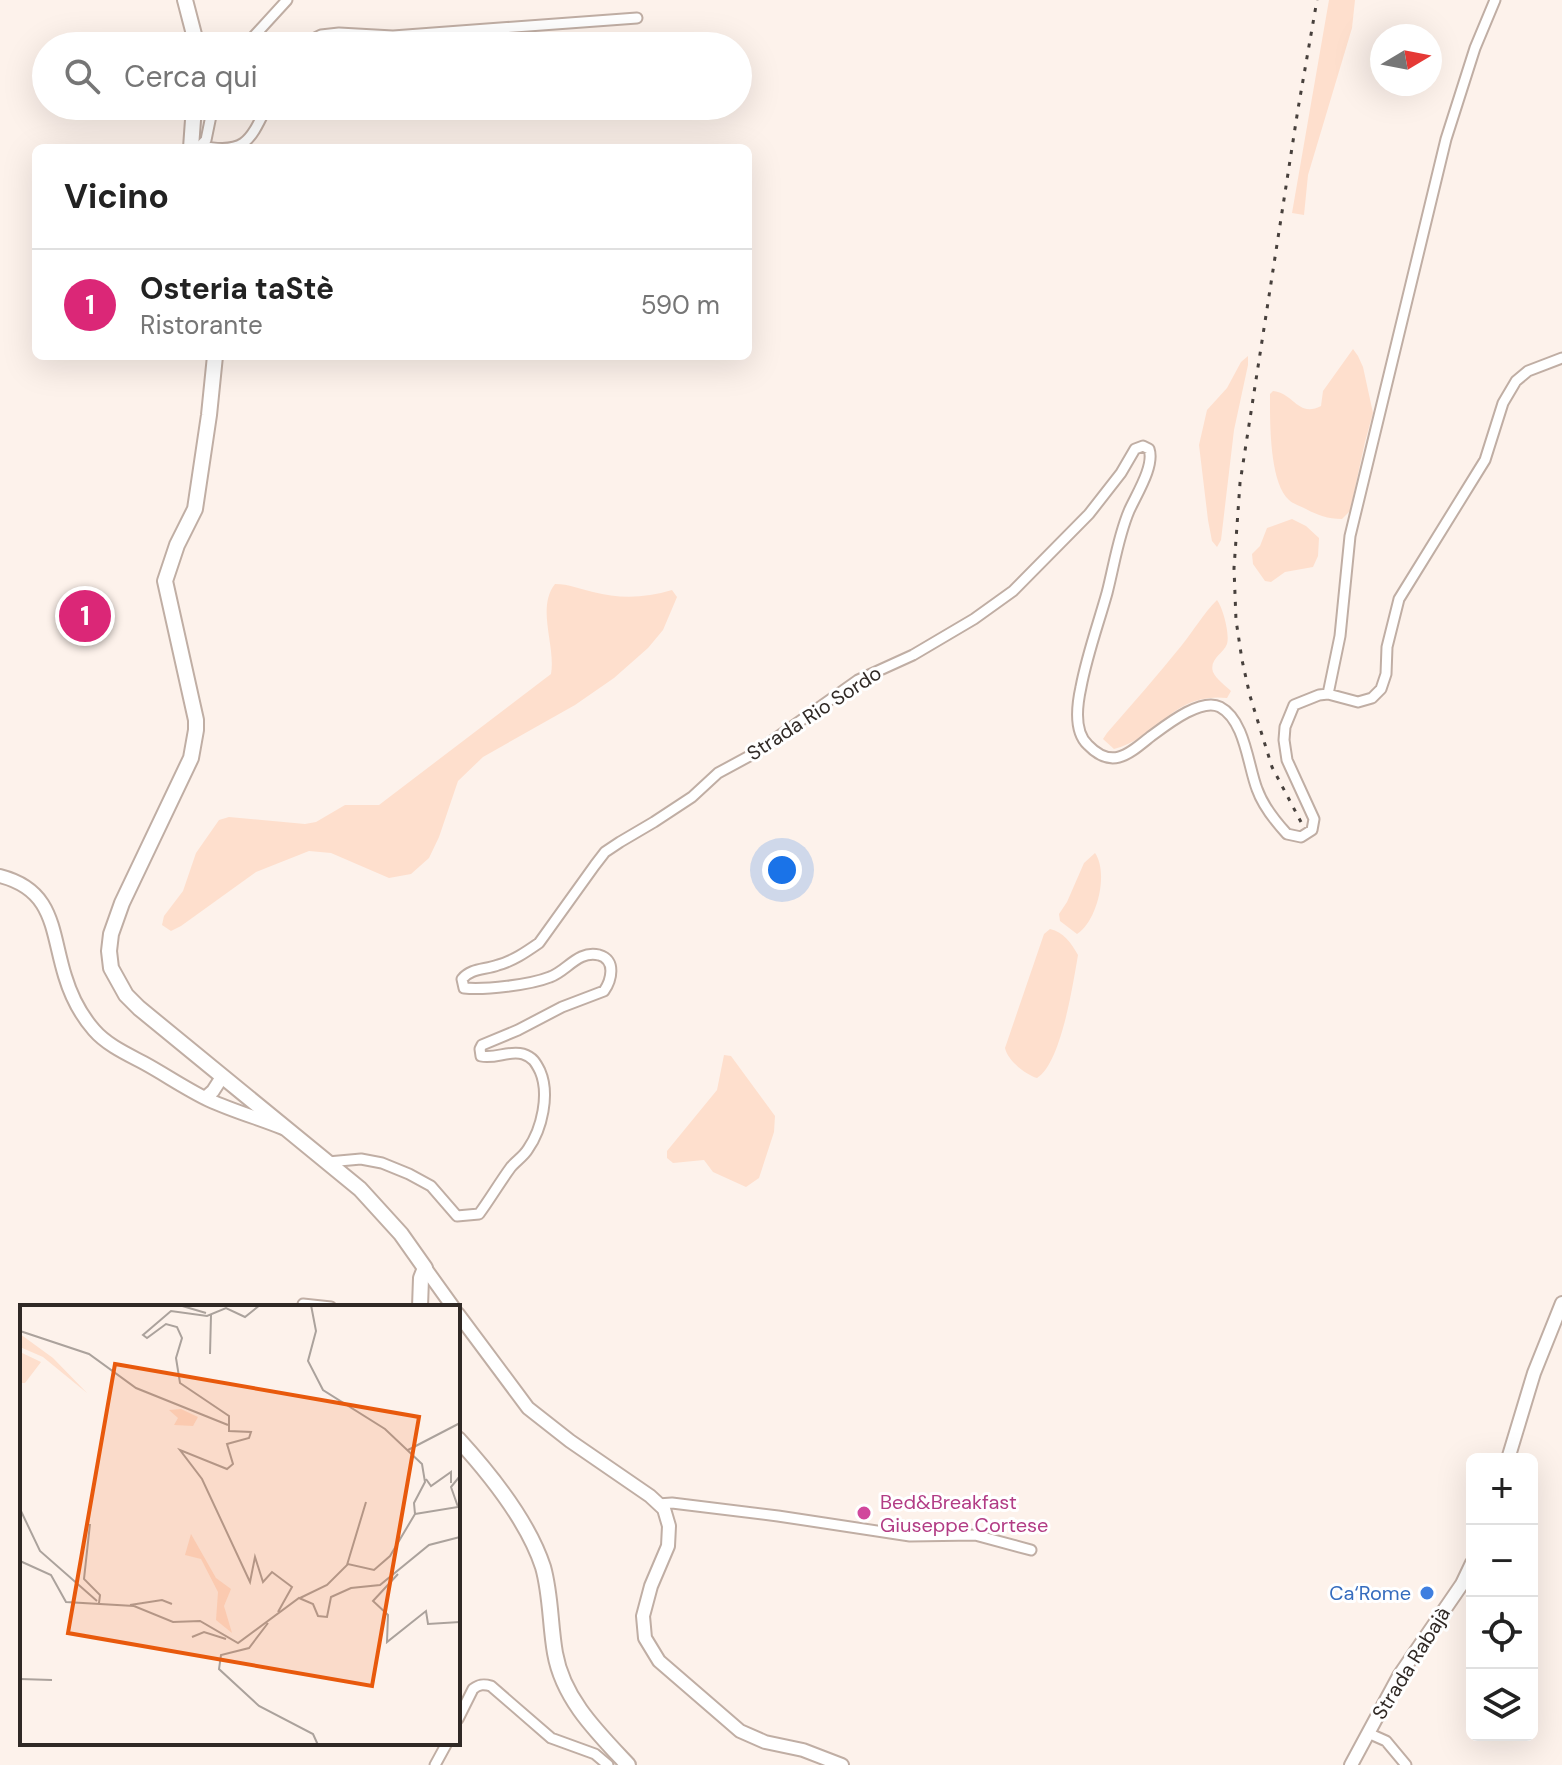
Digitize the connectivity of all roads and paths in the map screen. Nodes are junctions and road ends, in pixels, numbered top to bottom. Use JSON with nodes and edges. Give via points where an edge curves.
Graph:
{"nodes":[{"id":1,"x":185,"y":0,"type":"edge"},
{"id":2,"x":287,"y":0,"type":"edge"},
{"id":3,"x":1495,"y":0,"type":"edge"},
{"id":4,"x":637,"y":18,"type":"dead end"},
{"id":5,"x":193,"y":32,"type":"edge"},
{"id":6,"x":258,"y":32,"type":"edge"},
{"id":7,"x":447,"y":32,"type":"edge"},
{"id":8,"x":195,"y":120,"type":"edge"},
{"id":9,"x":210,"y":120,"type":"edge"},
{"id":10,"x":260,"y":120,"type":"edge"},
{"id":11,"x":197,"y":144,"type":"edge"},
{"id":12,"x":201,"y":144,"type":"edge"},
{"id":13,"x":244,"y":144,"type":"edge"},
{"id":14,"x":1562,"y":358,"type":"edge"},
{"id":15,"x":215,"y":360,"type":"edge"},
{"id":16,"x":1328,"y":694,"type":"junction"},
{"id":17,"x":0,"y":876,"type":"edge"},
{"id":18,"x":222,"y":1077,"type":"junction"},
{"id":19,"x":242,"y":1093,"type":"junction"},
{"id":20,"x":205,"y":1098,"type":"junction"},
{"id":21,"x":225,"y":1107,"type":"junction"},
{"id":22,"x":283,"y":1128,"type":"junction"},
{"id":23,"x":328,"y":1162,"type":"junction"},
{"id":24,"x":425,"y":1268,"type":"junction"},
{"id":25,"x":1562,"y":1303,"type":"edge"},
{"id":26,"x":303,"y":1304,"type":"dead end"},
{"id":27,"x":312,"y":1305,"type":"edge"},
{"id":28,"x":420,"y":1305,"type":"edge"},
{"id":29,"x":452,"y":1305,"type":"edge"},
{"id":30,"x":460,"y":1317,"type":"edge"},
{"id":31,"x":460,"y":1442,"type":"edge"},
{"id":32,"x":1510,"y":1453,"type":"edge"},
{"id":33,"x":658,"y":1504,"type":"junction"},
{"id":34,"x":1031,"y":1550,"type":"dead end"},
{"id":35,"x":1466,"y":1576,"type":"edge"},
{"id":36,"x":460,"y":1715,"type":"edge"},
{"id":37,"x":1368,"y":1733,"type":"junction"},
{"id":38,"x":446,"y":1745,"type":"edge"},
{"id":39,"x":435,"y":1765,"type":"edge"},
{"id":40,"x":608,"y":1765,"type":"edge"},
{"id":41,"x":628,"y":1765,"type":"edge"},
{"id":42,"x":842,"y":1765,"type":"edge"},
{"id":43,"x":1351,"y":1765,"type":"edge"},
{"id":44,"x":1406,"y":1765,"type":"edge"}],
"edges":[{"from":1,"to":5,"type":"main road"},
{"from":2,"to":6,"type":"street"},
{"from":3,"to":16,"type":"street","via":[[1446,139],[1350,536]]},
{"from":4,"to":7,"type":"street"},
{"from":8,"to":11,"type":"main road"},
{"from":9,"to":12,"type":"street"},
{"from":10,"to":13,"type":"street"},
{"from":14,"to":16,"type":"street","via":[[1528,371],[1503,403],[1485,460],[1399,599],[1381,689],[1358,702]]},
{"from":15,"to":18,"type":"main road","via":[[195,509],[165,581],[196,720],[195,745],[122,903],[109,951],[111,968],[126,995]]},
{"from":16,"to":23,"type":"street","name":"Strada Rio Sordo","via":[[1294,705],[1285,727],[1287,760],[1314,819],[1312,830],[1301,837],[1287,834],[1264,805],[1242,737],[1220,707],[1194,709],[1125,756],[1104,757],[1086,744],[1078,713],[1084,670],[1128,514],[1151,455],[1143,446],[1135,449],[1089,514],[998,604],[913,655],[858,680],[718,773],[692,797],[605,852],[539,943],[497,966],[467,973],[464,988],[487,988],[552,977],[579,957],[598,955],[605,958],[612,976],[604,991],[482,1045],[481,1056],[512,1052],[533,1059],[545,1090],[540,1124],[528,1150],[479,1214],[457,1216],[431,1186],[382,1163]]},
{"from":17,"to":20,"type":"street","via":[[25,885],[39,898],[51,920],[71,995],[96,1032]]},
{"from":18,"to":19,"type":"main road"},
{"from":18,"to":20,"type":"street"},
{"from":19,"to":20,"type":"street"},
{"from":19,"to":21,"type":"street","via":[[235,1104]]},
{"from":19,"to":22,"type":"main road"},
{"from":20,"to":21,"type":"street"},
{"from":21,"to":22,"type":"street"},
{"from":22,"to":23,"type":"main road"},
{"from":23,"to":24,"type":"main road","via":[[381,1210]]},
{"from":24,"to":28,"type":"main road"},
{"from":24,"to":29,"type":"street"},
{"from":25,"to":32,"type":"street"},
{"from":26,"to":27,"type":"street"},
{"from":30,"to":33,"type":"street","via":[[528,1408]]},
{"from":31,"to":41,"type":"main road","via":[[510,1504],[536,1550],[547,1582],[555,1656],[567,1689],[590,1725]]},
{"from":33,"to":34,"type":"street","via":[[910,1536],[975,1535]]},
{"from":33,"to":42,"type":"street","via":[[670,1535],[643,1616],[645,1638],[659,1661],[740,1731]]},
{"from":35,"to":37,"type":"street","name":"Strada Rabajà"},
{"from":36,"to":40,"type":"street","via":[[473,1689],[486,1684],[551,1738],[595,1754]]},
{"from":37,"to":43,"type":"street","name":"Strada Rabajà"},
{"from":37,"to":44,"type":"street","via":[[1386,1741]]},
{"from":38,"to":39,"type":"street"}]}
